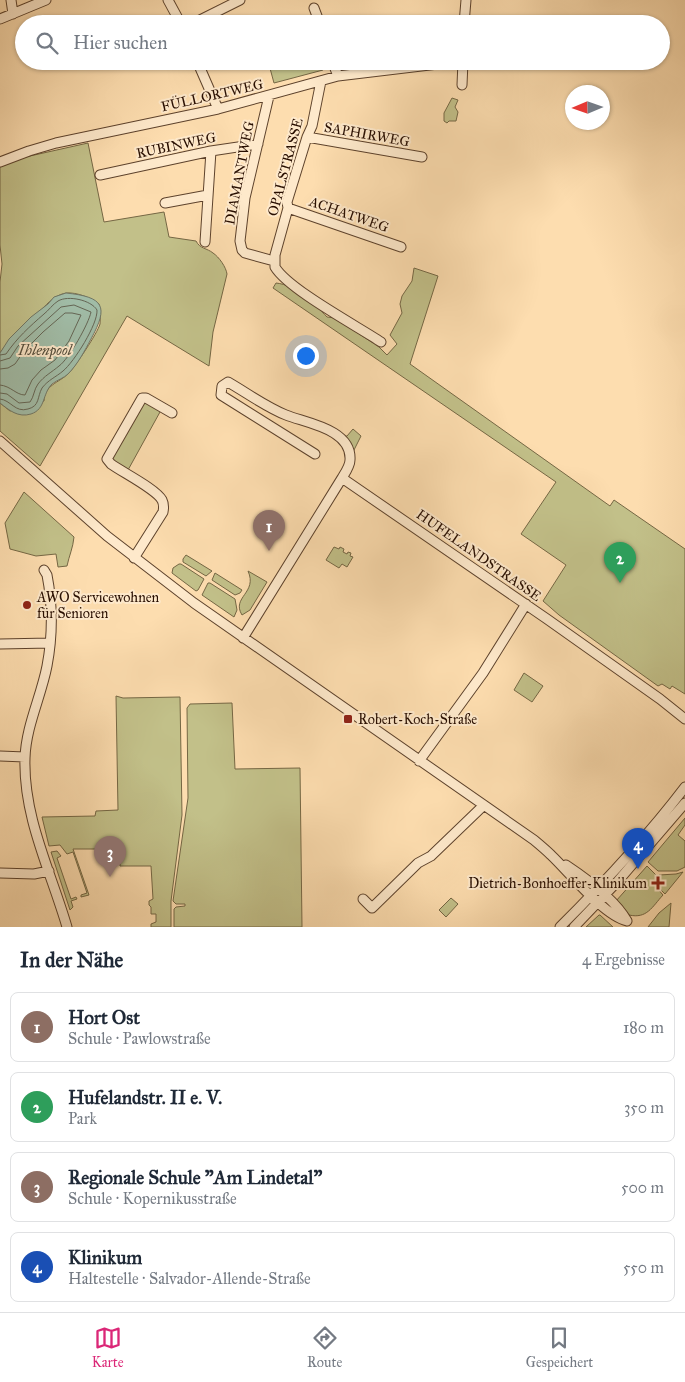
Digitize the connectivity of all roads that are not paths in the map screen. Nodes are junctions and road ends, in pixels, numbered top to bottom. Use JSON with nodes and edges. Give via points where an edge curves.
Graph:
{"nodes":[{"id":1,"x":11,"y":0,"type":"edge"},
{"id":2,"x":46,"y":0,"type":"edge"},
{"id":3,"x":168,"y":0,"type":"edge"},
{"id":4,"x":240,"y":0,"type":"edge"},
{"id":5,"x":466,"y":0,"type":"edge"},
{"id":6,"x":314,"y":8,"type":"dead end"},
{"id":7,"x":12,"y":14,"type":"junction"},
{"id":8,"x":176,"y":15,"type":"edge"},
{"id":9,"x":210,"y":15,"type":"edge"},
{"id":10,"x":317,"y":15,"type":"edge"},
{"id":11,"x":465,"y":15,"type":"edge"},
{"id":12,"x":0,"y":19,"type":"edge"},
{"id":13,"x":201,"y":70,"type":"edge"},
{"id":14,"x":336,"y":70,"type":"edge"},
{"id":15,"x":388,"y":70,"type":"edge"},
{"id":16,"x":462,"y":70,"type":"edge"},
{"id":17,"x":338,"y":76,"type":"junction"},
{"id":18,"x":321,"y":81,"type":"junction"},
{"id":19,"x":462,"y":85,"type":"dead end"},
{"id":20,"x":269,"y":96,"type":"junction"},
{"id":21,"x":218,"y":109,"type":"junction"},
{"id":22,"x":306,"y":137,"type":"junction"},
{"id":23,"x":258,"y":144,"type":"junction"},
{"id":24,"x":211,"y":151,"type":"junction"},
{"id":25,"x":422,"y":157,"type":"dead end"},
{"id":26,"x":0,"y":162,"type":"edge"},
{"id":27,"x":100,"y":175,"type":"dead end"},
{"id":28,"x":208,"y":195,"type":"junction"},
{"id":29,"x":165,"y":203,"type":"dead end"},
{"id":30,"x":288,"y":208,"type":"junction"},
{"id":31,"x":205,"y":242,"type":"dead end"},
{"id":32,"x":401,"y":247,"type":"dead end"},
{"id":33,"x":274,"y":261,"type":"junction"},
{"id":34,"x":381,"y":342,"type":"dead end"},
{"id":35,"x":172,"y":413,"type":"dead end"},
{"id":36,"x":284,"y":414,"type":"junction"},
{"id":37,"x":276,"y":428,"type":"junction"},
{"id":38,"x":0,"y":441,"type":"edge"},
{"id":39,"x":315,"y":454,"type":"dead end"},
{"id":40,"x":342,"y":478,"type":"junction"},
{"id":41,"x":134,"y":558,"type":"junction"},
{"id":42,"x":44,"y":570,"type":"dead end"},
{"id":43,"x":526,"y":604,"type":"junction"},
{"id":44,"x":243,"y":638,"type":"junction"},
{"id":45,"x":50,"y":643,"type":"junction"},
{"id":46,"x":0,"y":644,"type":"edge"},
{"id":47,"x":685,"y":719,"type":"edge"},
{"id":48,"x":0,"y":756,"type":"edge"},
{"id":49,"x":25,"y":757,"type":"junction"},
{"id":50,"x":420,"y":761,"type":"junction"},
{"id":51,"x":685,"y":787,"type":"edge"},
{"id":52,"x":685,"y":803,"type":"edge"},
{"id":53,"x":484,"y":805,"type":"junction"},
{"id":54,"x":49,"y":871,"type":"junction"},
{"id":55,"x":0,"y":874,"type":"edge"},
{"id":56,"x":594,"y":892,"type":"junction"},
{"id":57,"x":363,"y":899,"type":"dead end"},
{"id":58,"x":601,"y":899,"type":"junction"},
{"id":59,"x":68,"y":927,"type":"edge"},
{"id":60,"x":560,"y":927,"type":"edge"},
{"id":61,"x":574,"y":927,"type":"edge"}],
"edges":[{"from":1,"to":7,"type":"street"},
{"from":2,"to":7,"type":"street"},
{"from":3,"to":8,"type":"street"},
{"from":4,"to":9,"type":"street"},
{"from":5,"to":11,"type":"street"},
{"from":6,"to":10,"type":"street"},
{"from":7,"to":12,"type":"street"},
{"from":13,"to":21,"type":"street"},
{"from":14,"to":17,"type":"street"},
{"from":15,"to":17,"type":"street","name":"FÜLLORTWEG"},
{"from":16,"to":19,"type":"street","name":"FÜLLORTWEG"},
{"from":17,"to":18,"type":"street","name":"FÜLLORTWEG"},
{"from":18,"to":20,"type":"street","name":"FÜLLORTWEG"},
{"from":18,"to":22,"type":"street","name":"OPALSTRASSE","via":[[312,126]]},
{"from":20,"to":21,"type":"street","name":"FÜLLORTWEG"},
{"from":20,"to":23,"type":"street","name":"DIAMANTWEG"},
{"from":21,"to":26,"type":"street","name":"FÜLLORTWEG","via":[[56,143]]},
{"from":22,"to":25,"type":"street","name":"SAPHIRWEG"},
{"from":22,"to":30,"type":"street","name":"OPALSTRASSE"},
{"from":23,"to":24,"type":"street","name":"RUBINWEG"},
{"from":23,"to":33,"type":"street","name":"DIAMANTWEG","via":[[245,198],[240,246],[250,256]]},
{"from":24,"to":27,"type":"street","name":"RUBINWEG"},
{"from":24,"to":28,"type":"street"},
{"from":28,"to":29,"type":"street"},
{"from":28,"to":31,"type":"street"},
{"from":30,"to":32,"type":"street","name":"ACHATWEG"},
{"from":30,"to":33,"type":"street","name":"OPALSTRASSE"},
{"from":33,"to":34,"type":"street","via":[[284,278],[305,294]]},
{"from":35,"to":41,"type":"street","via":[[144,397],[107,459],[153,491],[161,498],[164,508]]},
{"from":36,"to":37,"type":"street"},
{"from":36,"to":37,"type":"street","via":[[228,382],[222,386],[221,394]]},
{"from":36,"to":40,"type":"street","via":[[339,436],[348,449],[350,460]]},
{"from":37,"to":39,"type":"street"},
{"from":38,"to":41,"type":"street"},
{"from":40,"to":43,"type":"street","name":"HUFELANDSTRASSE"},
{"from":40,"to":44,"type":"street"},
{"from":41,"to":44,"type":"street"},
{"from":42,"to":45,"type":"street","via":[[53,612]]},
{"from":43,"to":47,"type":"street","name":"HUFELANDSTRASSE"},
{"from":43,"to":50,"type":"street"},
{"from":44,"to":50,"type":"street"},
{"from":45,"to":46,"type":"street"},
{"from":45,"to":49,"type":"street"},
{"from":48,"to":49,"type":"street"},
{"from":49,"to":54,"type":"street","via":[[28,801]]},
{"from":50,"to":53,"type":"street"},
{"from":51,"to":56,"type":"street"},
{"from":52,"to":58,"type":"street"},
{"from":53,"to":56,"type":"street","via":[[587,879]]},
{"from":53,"to":57,"type":"street","via":[[372,908]]},
{"from":54,"to":55,"type":"street"},
{"from":54,"to":59,"type":"street"},
{"from":56,"to":58,"type":"street"},
{"from":56,"to":60,"type":"street"},
{"from":58,"to":61,"type":"street"}]}
